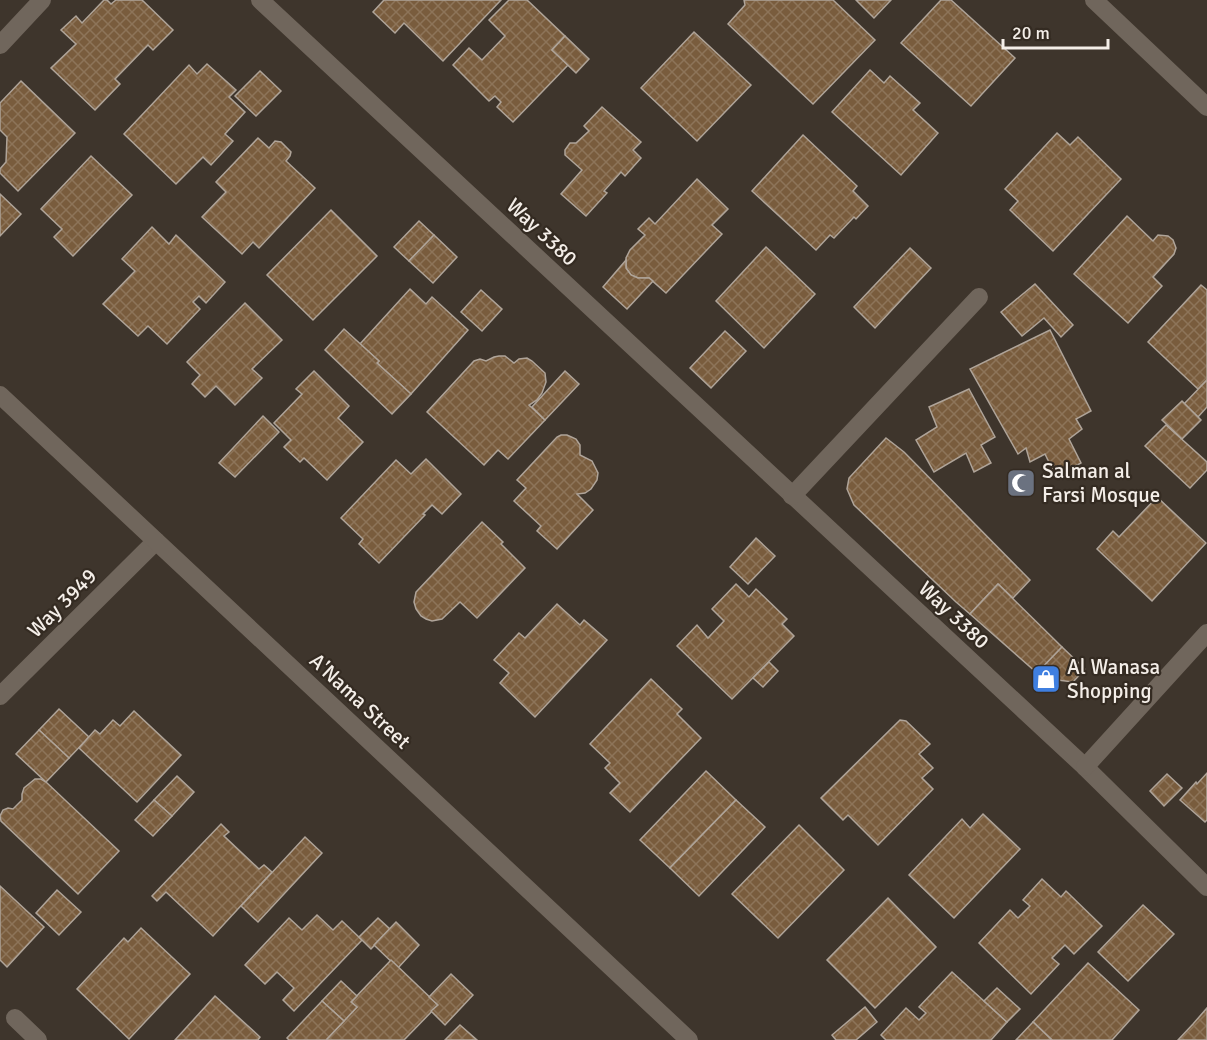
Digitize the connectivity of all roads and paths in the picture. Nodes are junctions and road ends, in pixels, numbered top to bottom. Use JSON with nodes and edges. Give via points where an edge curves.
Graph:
{"nodes":[{"id":1,"x":42,"y":0,"type":"edge"},
{"id":2,"x":260,"y":0,"type":"edge"},
{"id":3,"x":1094,"y":0,"type":"edge"},
{"id":4,"x":0,"y":45,"type":"edge"},
{"id":5,"x":1207,"y":107,"type":"edge"},
{"id":6,"x":979,"y":297,"type":"dead end"},
{"id":7,"x":2,"y":402,"type":"edge"},
{"id":8,"x":792,"y":496,"type":"junction"},
{"id":9,"x":156,"y":541,"type":"junction"},
{"id":10,"x":1207,"y":633,"type":"edge"},
{"id":11,"x":0,"y":696,"type":"edge"},
{"id":12,"x":1085,"y":767,"type":"junction"},
{"id":13,"x":1207,"y":887,"type":"edge"},
{"id":14,"x":15,"y":1018,"type":"dead end"},
{"id":15,"x":38,"y":1040,"type":"edge"},
{"id":16,"x":689,"y":1040,"type":"edge"}],
"edges":[{"from":1,"to":4,"type":"street"},
{"from":2,"to":8,"type":"street","name":"Way 3380"},
{"from":3,"to":5,"type":"street"},
{"from":6,"to":8,"type":"street"},
{"from":7,"to":9,"type":"street","name":"A'Nama Street"},
{"from":8,"to":12,"type":"street","name":"Way 3380"},
{"from":9,"to":11,"type":"street","name":"Way 3949"},
{"from":9,"to":16,"type":"street","name":"A'Nama Street"},
{"from":10,"to":12,"type":"street"},
{"from":12,"to":13,"type":"street","name":"Way 3380"},
{"from":14,"to":15,"type":"street"}]}
